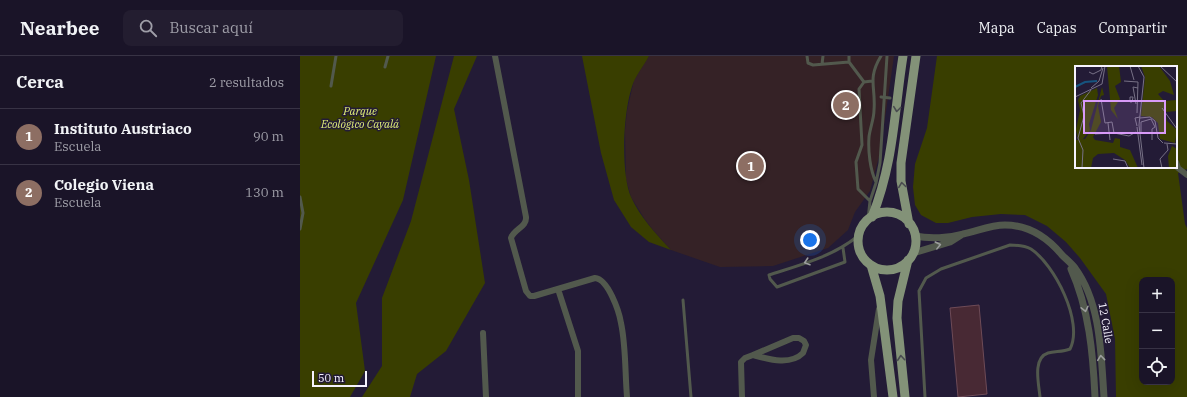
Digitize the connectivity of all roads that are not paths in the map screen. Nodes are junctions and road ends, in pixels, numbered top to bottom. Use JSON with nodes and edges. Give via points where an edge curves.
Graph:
{"nodes":[{"id":1,"x":336,"y":56,"type":"edge"},
{"id":2,"x":388,"y":56,"type":"edge"},
{"id":3,"x":495,"y":56,"type":"edge"},
{"id":4,"x":807,"y":56,"type":"edge"},
{"id":5,"x":824,"y":56,"type":"edge"},
{"id":6,"x":849,"y":56,"type":"edge"},
{"id":7,"x":881,"y":56,"type":"edge"},
{"id":8,"x":887,"y":56,"type":"edge"},
{"id":9,"x":904,"y":56,"type":"edge"},
{"id":10,"x":916,"y":56,"type":"edge"},
{"id":11,"x":850,"y":62,"type":"junction"},
{"id":12,"x":822,"y":64,"type":"junction"},
{"id":13,"x":385,"y":67,"type":"dead end"},
{"id":14,"x":902,"y":68,"type":"junction"},
{"id":15,"x":872,"y":81,"type":"junction"},
{"id":16,"x":864,"y":82,"type":"junction"},
{"id":17,"x":331,"y":86,"type":"dead end"},
{"id":18,"x":873,"y":94,"type":"junction"},
{"id":19,"x":1177,"y":165,"type":"edge"},
{"id":20,"x":1187,"y":175,"type":"edge"},
{"id":21,"x":876,"y":183,"type":"junction"},
{"id":22,"x":300,"y":197,"type":"edge"},
{"id":23,"x":870,"y":202,"type":"junction"},
{"id":24,"x":870,"y":218,"type":"junction"},
{"id":25,"x":909,"y":224,"type":"junction"},
{"id":26,"x":300,"y":229,"type":"edge"},
{"id":27,"x":962,"y":235,"type":"junction"},
{"id":28,"x":858,"y":236,"type":"junction"},
{"id":29,"x":915,"y":236,"type":"junction"},
{"id":30,"x":844,"y":248,"type":"junction"},
{"id":31,"x":910,"y":256,"type":"junction"},
{"id":32,"x":1066,"y":260,"type":"junction"},
{"id":33,"x":871,"y":265,"type":"junction"},
{"id":34,"x":558,"y":289,"type":"junction"},
{"id":35,"x":880,"y":296,"type":"junction"},
{"id":36,"x":683,"y":300,"type":"dead end"},
{"id":37,"x":482,"y":333,"type":"dead end"},
{"id":38,"x":752,"y":355,"type":"junction"},
{"id":39,"x":874,"y":394,"type":"edge"},
{"id":40,"x":486,"y":397,"type":"edge"},
{"id":41,"x":578,"y":397,"type":"edge"},
{"id":42,"x":627,"y":397,"type":"edge"},
{"id":43,"x":692,"y":397,"type":"edge"},
{"id":44,"x":742,"y":397,"type":"edge"},
{"id":45,"x":870,"y":397,"type":"edge"},
{"id":46,"x":893,"y":397,"type":"edge"},
{"id":47,"x":905,"y":397,"type":"edge"},
{"id":48,"x":925,"y":397,"type":"edge"},
{"id":49,"x":1040,"y":397,"type":"edge"},
{"id":50,"x":1095,"y":397,"type":"edge"},
{"id":51,"x":1104,"y":397,"type":"edge"}],
"edges":[{"from":1,"to":17,"type":"lane"},
{"from":2,"to":13,"type":"lane"},
{"from":3,"to":34,"type":"street","via":[[526,221],[512,234],[511,243],[527,294],[534,296]]},
{"from":4,"to":12,"type":"lane","via":[[808,63]]},
{"from":5,"to":12,"type":"lane"},
{"from":6,"to":11,"type":"lane"},
{"from":7,"to":15,"type":"lane","via":[[875,66]]},
{"from":8,"to":21,"type":"lane","via":[[884,118]]},
{"from":9,"to":14,"type":"main road"},
{"from":25,"to":10,"type":"main road","one_way":true,"via":[[901,181],[901,163]]},
{"from":11,"to":12,"type":"lane"},
{"from":11,"to":16,"type":"lane"},
{"from":14,"to":18,"type":"lane","bridge":true,"via":[[896,79],[894,94],[890,98]]},
{"from":14,"to":24,"type":"main road","one_way":true,"via":[[892,151],[882,191]]},
{"from":15,"to":16,"type":"lane"},
{"from":15,"to":18,"type":"lane"},
{"from":16,"to":23,"type":"lane","via":[[859,89],[862,145],[856,162],[858,189]]},
{"from":18,"to":21,"type":"lane","via":[[875,109],[869,138],[872,175]]},
{"from":19,"to":20,"type":"street"},
{"from":21,"to":23,"type":"lane"},
{"from":22,"to":26,"type":"lane","via":[[303,213]]},
{"from":23,"to":24,"type":"lane"},
{"from":24,"to":25,"type":"main road","via":[[885,213],[894,214]]},
{"from":24,"to":28,"type":"main road"},
{"from":25,"to":29,"type":"main road"},
{"from":27,"to":29,"type":"street","name":"12 Calle","via":[[934,238]]},
{"from":31,"to":27,"type":"street","name":"12 Calle","one_way":true},
{"from":27,"to":32,"type":"street","name":"12 Calle","via":[[998,225],[1022,227],[1045,237]]},
{"from":28,"to":30,"type":"lane"},
{"from":28,"to":33,"type":"main road","via":[[860,251]]},
{"from":29,"to":31,"type":"main road","via":[[915,246]]},
{"from":30,"to":30,"type":"lane","one_way":true,"via":[[769,275],[770,279],[777,287],[845,262]]},
{"from":31,"to":33,"type":"main road","via":[[900,266],[890,269],[880,269]]},
{"from":47,"to":31,"type":"main road","one_way":true,"via":[[897,318],[898,300]]},
{"from":32,"to":50,"type":"street","name":"12 Calle","one_way":true,"via":[[1085,308]]},
{"from":51,"to":32,"type":"street","name":"12 Calle","one_way":true,"via":[[1092,305],[1080,276]]},
{"from":33,"to":35,"type":"main road"},
{"from":34,"to":41,"type":"street","via":[[578,350]]},
{"from":34,"to":42,"type":"street","via":[[595,278],[599,278],[607,285],[621,323]]},
{"from":35,"to":39,"type":"street","via":[[871,360]]},
{"from":35,"to":46,"type":"main road"},
{"from":36,"to":43,"type":"lane"},
{"from":37,"to":40,"type":"street"},
{"from":38,"to":38,"type":"street","via":[[793,338],[799,338],[806,345],[804,353],[794,359],[779,360]]},
{"from":38,"to":44,"type":"street","via":[[741,362]]},
{"from":39,"to":45,"type":"street"},
{"from":48,"to":49,"type":"lane","via":[[919,291],[926,278],[941,268],[1010,245],[1020,245],[1030,248],[1050,267],[1064,293],[1074,330],[1073,344],[1070,348],[1043,356],[1038,369]]}]}
